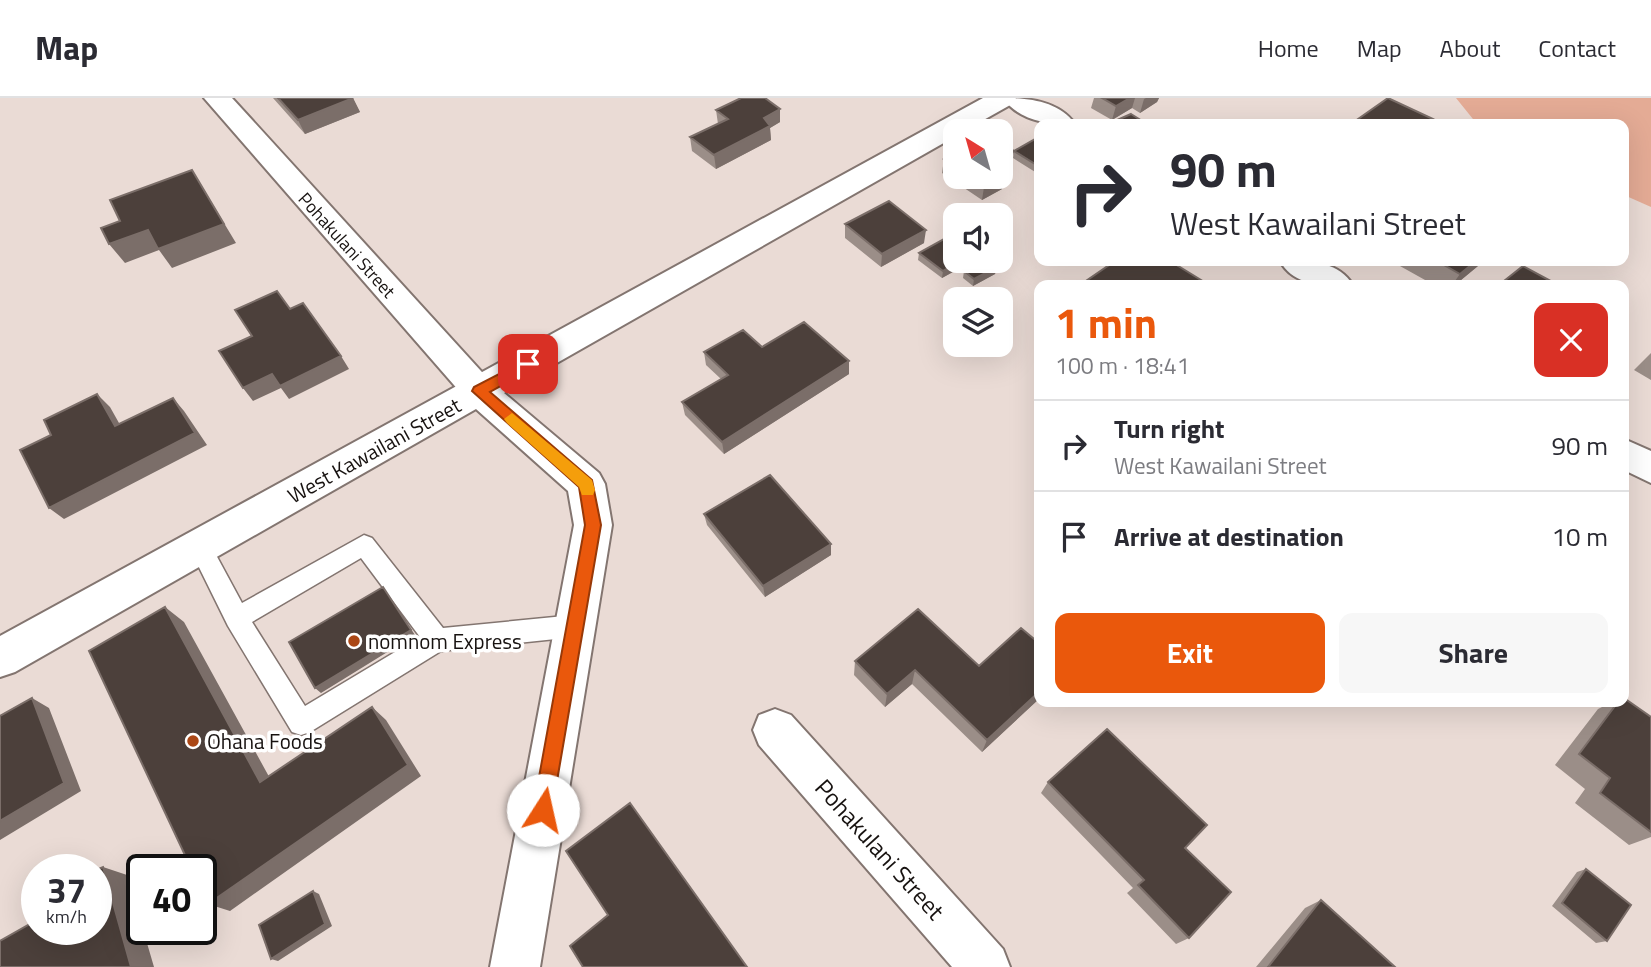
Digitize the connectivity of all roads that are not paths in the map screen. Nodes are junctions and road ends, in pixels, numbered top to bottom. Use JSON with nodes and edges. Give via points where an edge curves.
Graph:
{"nodes":[{"id":1,"x":217,"y":98,"type":"edge"},
{"id":2,"x":1003,"y":98,"type":"edge"},
{"id":3,"x":1016,"y":98,"type":"edge"},
{"id":4,"x":1052,"y":119,"type":"edge"},
{"id":5,"x":1304,"y":266,"type":"edge"},
{"id":6,"x":1328,"y":280,"type":"edge"},
{"id":7,"x":480,"y":391,"type":"junction"},
{"id":8,"x":1629,"y":456,"type":"edge"},
{"id":9,"x":1651,"y":468,"type":"edge"},
{"id":10,"x":200,"y":547,"type":"junction"},
{"id":11,"x":237,"y":618,"type":"junction"},
{"id":12,"x":575,"y":626,"type":"junction"},
{"id":13,"x":438,"y":640,"type":"junction"},
{"id":14,"x":0,"y":658,"type":"edge"},
{"id":15,"x":775,"y":730,"type":"dead end"},
{"id":16,"x":515,"y":967,"type":"edge"},
{"id":17,"x":985,"y":967,"type":"edge"}],
"edges":[{"from":1,"to":7,"type":"street","name":"Pohakulani Street"},
{"from":2,"to":7,"type":"street","name":"West Kawailani Street"},
{"from":3,"to":4,"type":"street"},
{"from":5,"to":6,"type":"street"},
{"from":7,"to":10,"type":"street","name":"West Kawailani Street"},
{"from":7,"to":12,"type":"street","name":"Pohakulani Street","via":[[586,484],[593,525]]},
{"from":8,"to":9,"type":"street"},
{"from":10,"to":11,"type":"lane"},
{"from":10,"to":14,"type":"street","name":"West Kawailani Street"},
{"from":11,"to":13,"type":"lane","via":[[364,545]]},
{"from":11,"to":13,"type":"lane","via":[[300,723]]},
{"from":12,"to":13,"type":"lane"},
{"from":12,"to":16,"type":"street","name":"Pohakulani Street"},
{"from":15,"to":17,"type":"street","name":"Pohakulani Street"}]}
